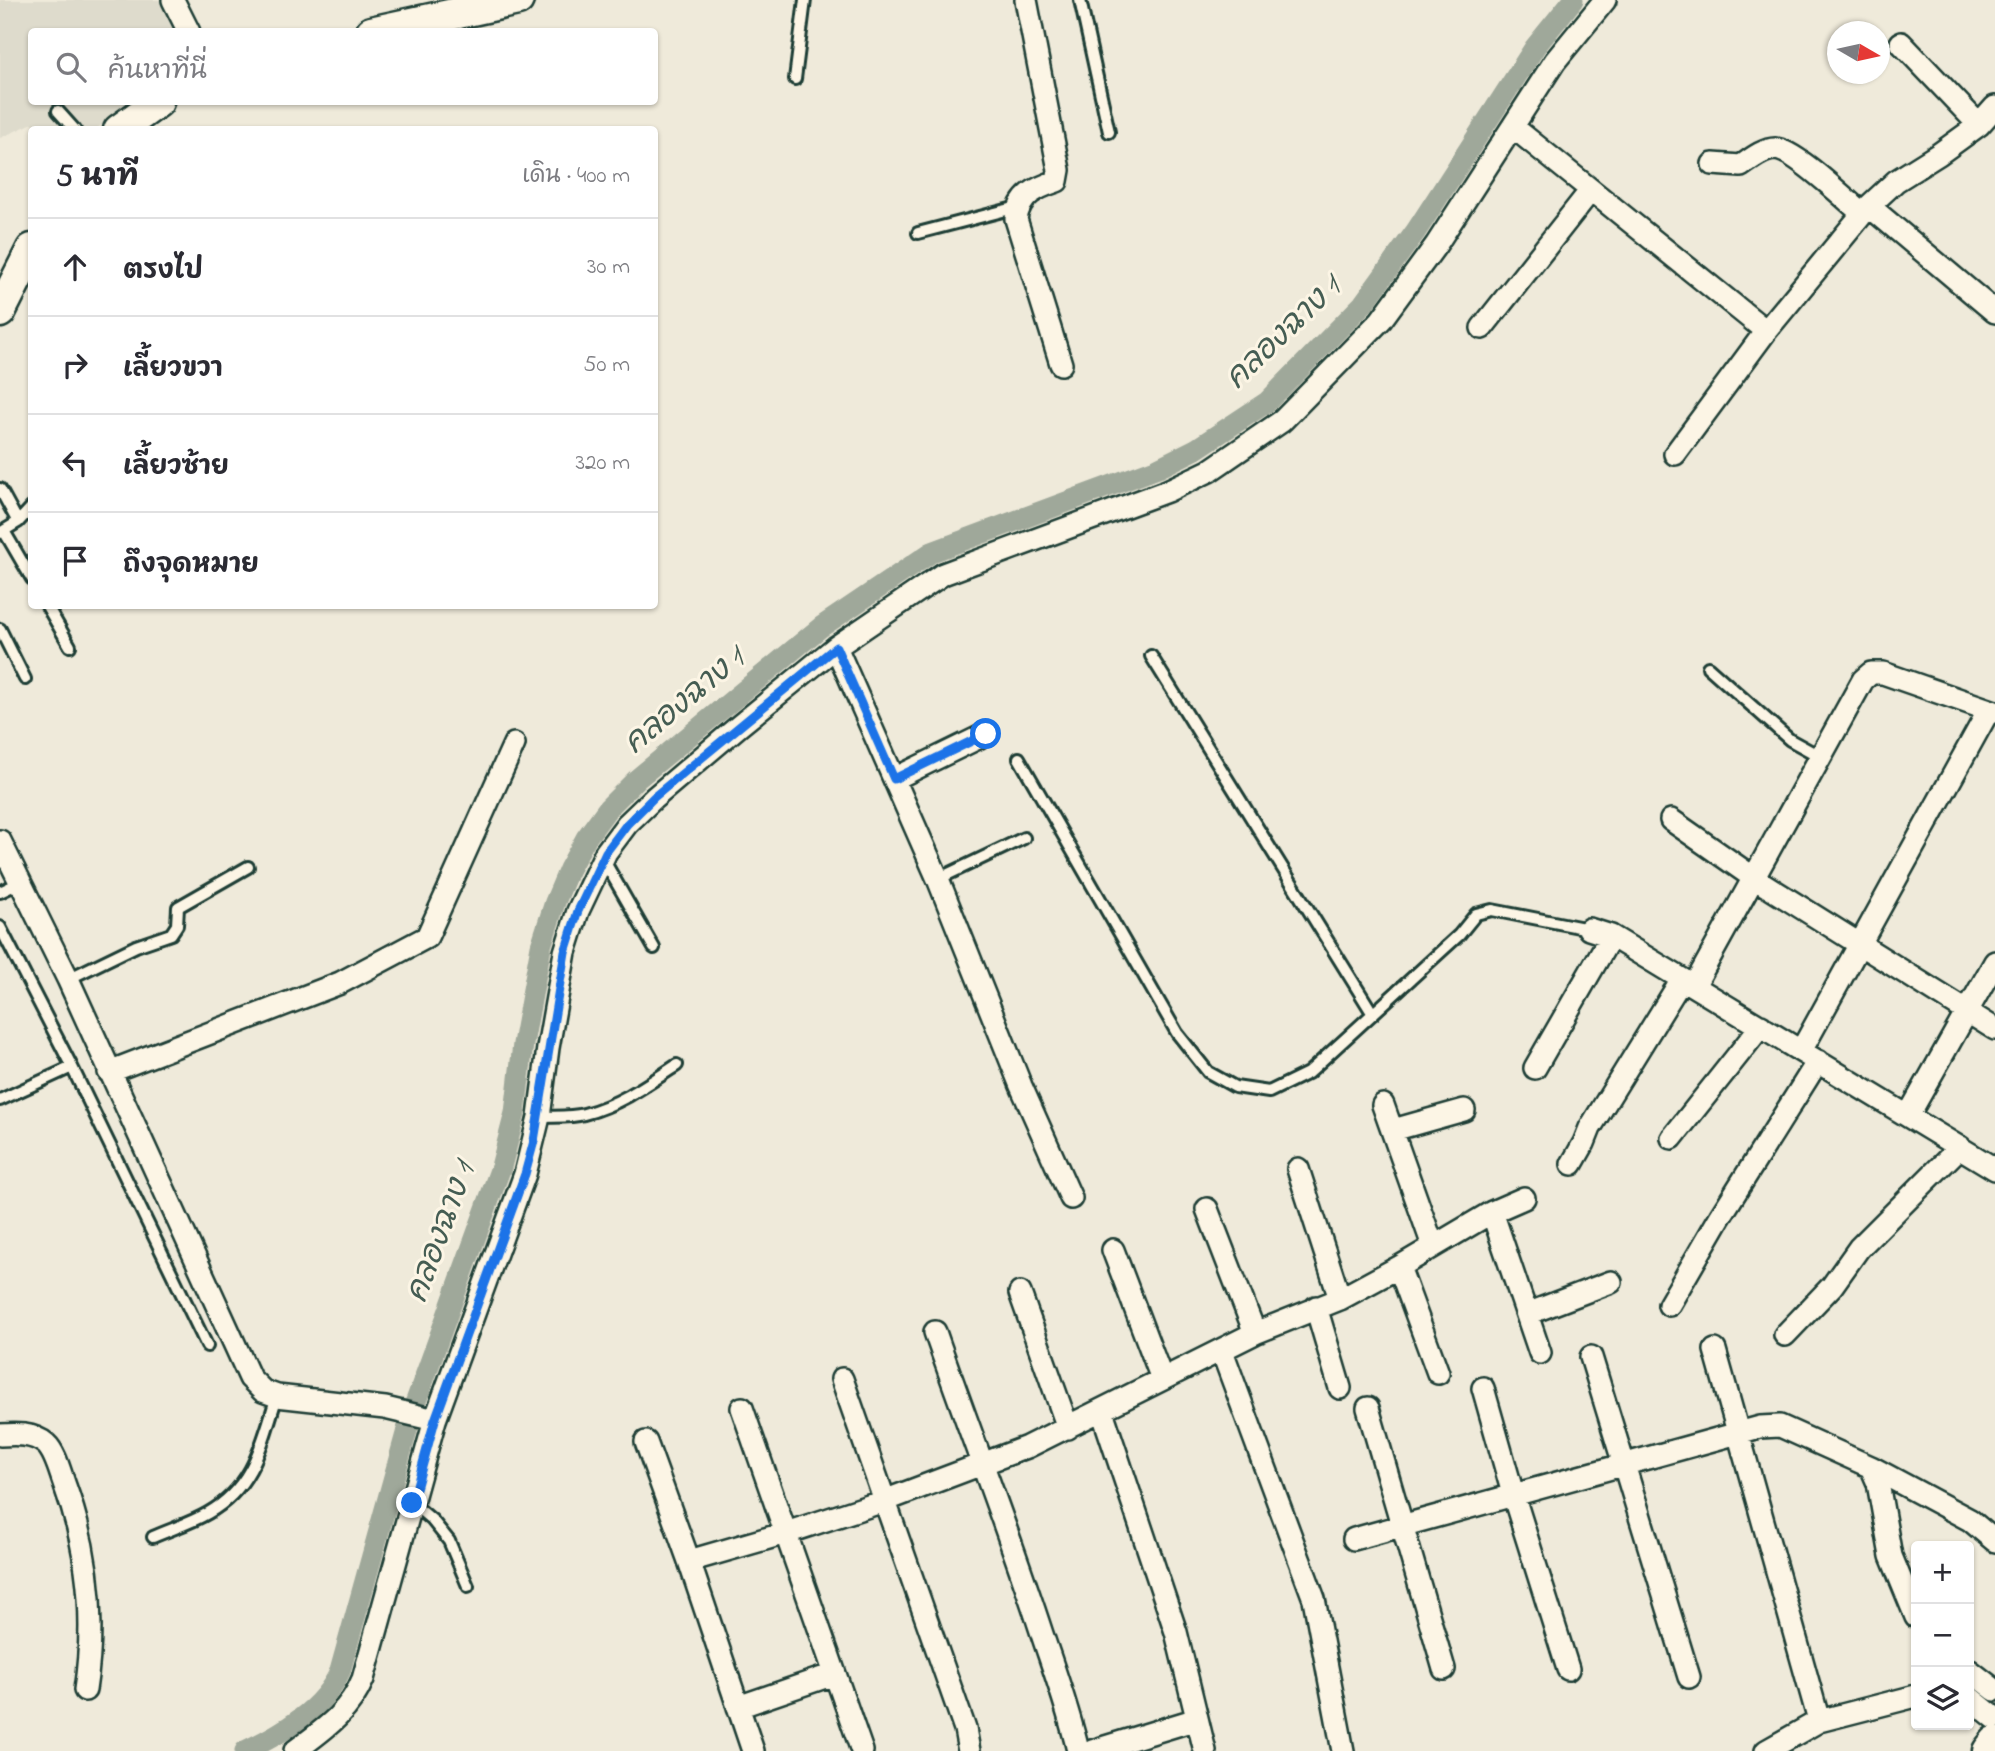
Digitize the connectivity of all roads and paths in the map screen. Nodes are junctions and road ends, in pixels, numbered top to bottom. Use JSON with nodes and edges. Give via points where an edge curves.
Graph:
{"nodes":[{"id":1,"x":173,"y":0,"type":"edge"},
{"id":2,"x":518,"y":0,"type":"edge"},
{"id":3,"x":805,"y":0,"type":"edge"},
{"id":4,"x":1026,"y":0,"type":"edge"},
{"id":5,"x":1080,"y":0,"type":"edge"},
{"id":6,"x":1605,"y":0,"type":"edge"},
{"id":7,"x":187,"y":28,"type":"edge"},
{"id":8,"x":389,"y":28,"type":"edge"},
{"id":9,"x":1901,"y":43,"type":"dead end"},
{"id":10,"x":795,"y":79,"type":"dead end"},
{"id":11,"x":154,"y":105,"type":"edge"},
{"id":12,"x":1995,"y":107,"type":"edge"},
{"id":13,"x":58,"y":111,"type":"dead end"},
{"id":14,"x":1979,"y":125,"type":"junction"},
{"id":15,"x":71,"y":126,"type":"edge"},
{"id":16,"x":125,"y":126,"type":"edge"},
{"id":17,"x":1513,"y":127,"type":"junction"},
{"id":18,"x":1109,"y":132,"type":"dead end"},
{"id":19,"x":1713,"y":164,"type":"dead end"},
{"id":20,"x":1591,"y":190,"type":"junction"},
{"id":21,"x":1018,"y":207,"type":"junction"},
{"id":22,"x":1866,"y":210,"type":"junction"},
{"id":23,"x":918,"y":233,"type":"dead end"},
{"id":24,"x":28,"y":257,"type":"edge"},
{"id":25,"x":0,"y":312,"type":"edge"},
{"id":26,"x":1995,"y":312,"type":"edge"},
{"id":27,"x":1482,"y":328,"type":"dead end"},
{"id":28,"x":1766,"y":331,"type":"junction"},
{"id":29,"x":1061,"y":364,"type":"dead end"},
{"id":30,"x":1675,"y":454,"type":"dead end"},
{"id":31,"x":0,"y":489,"type":"edge"},
{"id":32,"x":28,"y":511,"type":"edge"},
{"id":33,"x":18,"y":522,"type":"junction"},
{"id":34,"x":2,"y":532,"type":"edge"},
{"id":35,"x":28,"y":573,"type":"edge"},
{"id":36,"x":49,"y":609,"type":"edge"},
{"id":37,"x":0,"y":629,"type":"edge"},
{"id":38,"x":70,"y":646,"type":"dead end"},
{"id":39,"x":836,"y":647,"type":"junction"},
{"id":40,"x":1151,"y":656,"type":"dead end"},
{"id":41,"x":1707,"y":667,"type":"dead end"},
{"id":42,"x":26,"y":679,"type":"dead end"},
{"id":43,"x":1992,"y":711,"type":"edge"},
{"id":44,"x":986,"y":734,"type":"dead end"},
{"id":45,"x":514,"y":744,"type":"dead end"},
{"id":46,"x":1821,"y":757,"type":"junction"},
{"id":47,"x":1019,"y":758,"type":"dead end"},
{"id":48,"x":894,"y":779,"type":"junction"},
{"id":49,"x":1671,"y":820,"type":"dead end"},
{"id":50,"x":1024,"y":838,"type":"dead end"},
{"id":51,"x":0,"y":841,"type":"edge"},
{"id":52,"x":603,"y":859,"type":"junction"},
{"id":53,"x":248,"y":867,"type":"dead end"},
{"id":54,"x":1754,"y":878,"type":"junction"},
{"id":55,"x":938,"y":879,"type":"junction"},
{"id":56,"x":20,"y":882,"type":"junction"},
{"id":57,"x":0,"y":892,"type":"edge"},
{"id":58,"x":0,"y":927,"type":"edge"},
{"id":59,"x":1589,"y":929,"type":"joint"},
{"id":60,"x":1611,"y":936,"type":"junction"},
{"id":61,"x":1860,"y":944,"type":"junction"},
{"id":62,"x":654,"y":948,"type":"dead end"},
{"id":63,"x":1995,"y":962,"type":"edge"},
{"id":64,"x":68,"y":979,"type":"junction"},
{"id":65,"x":1688,"y":982,"type":"junction"},
{"id":66,"x":1967,"y":1012,"type":"junction"},
{"id":67,"x":1373,"y":1014,"type":"junction"},
{"id":68,"x":1760,"y":1027,"type":"junction"},
{"id":69,"x":1995,"y":1029,"type":"edge"},
{"id":70,"x":1809,"y":1056,"type":"junction"},
{"id":71,"x":677,"y":1065,"type":"dead end"},
{"id":72,"x":72,"y":1067,"type":"junction"},
{"id":73,"x":1535,"y":1068,"type":"dead end"},
{"id":74,"x":109,"y":1072,"type":"junction"},
{"id":75,"x":0,"y":1100,"type":"edge"},
{"id":76,"x":1383,"y":1105,"type":"dead end"},
{"id":77,"x":1464,"y":1110,"type":"dead end"},
{"id":78,"x":1908,"y":1116,"type":"junction"},
{"id":79,"x":539,"y":1117,"type":"junction"},
{"id":80,"x":1393,"y":1130,"type":"junction"},
{"id":81,"x":1672,"y":1138,"type":"dead end"},
{"id":82,"x":1960,"y":1147,"type":"junction"},
{"id":83,"x":1572,"y":1164,"type":"dead end"},
{"id":84,"x":1298,"y":1169,"type":"dead end"},
{"id":85,"x":1995,"y":1169,"type":"edge"},
{"id":86,"x":1071,"y":1198,"type":"dead end"},
{"id":87,"x":1524,"y":1198,"type":"dead end"},
{"id":88,"x":1207,"y":1209,"type":"dead end"},
{"id":89,"x":1492,"y":1212,"type":"junction"},
{"id":90,"x":1433,"y":1246,"type":"junction"},
{"id":91,"x":1113,"y":1250,"type":"dead end"},
{"id":92,"x":1399,"y":1267,"type":"junction"},
{"id":93,"x":1611,"y":1282,"type":"dead end"},
{"id":94,"x":1020,"y":1293,"type":"dead end"},
{"id":95,"x":1340,"y":1299,"type":"junction"},
{"id":96,"x":1669,"y":1305,"type":"dead end"},
{"id":97,"x":1316,"y":1307,"type":"junction"},
{"id":98,"x":1527,"y":1314,"type":"junction"},
{"id":99,"x":935,"y":1332,"type":"dead end"},
{"id":100,"x":1255,"y":1333,"type":"junction"},
{"id":101,"x":1784,"y":1335,"type":"dead end"},
{"id":102,"x":206,"y":1346,"type":"dead end"},
{"id":103,"x":1714,"y":1350,"type":"dead end"},
{"id":104,"x":1222,"y":1351,"type":"junction"},
{"id":105,"x":1540,"y":1353,"type":"dead end"},
{"id":106,"x":1591,"y":1357,"type":"dead end"},
{"id":107,"x":1438,"y":1373,"type":"dead end"},
{"id":108,"x":842,"y":1379,"type":"dead end"},
{"id":109,"x":1162,"y":1379,"type":"junction"},
{"id":110,"x":1340,"y":1388,"type":"dead end"},
{"id":111,"x":1483,"y":1388,"type":"dead end"},
{"id":112,"x":277,"y":1396,"type":"junction"},
{"id":113,"x":742,"y":1408,"type":"dead end"},
{"id":114,"x":1368,"y":1408,"type":"dead end"},
{"id":115,"x":1102,"y":1411,"type":"junction"},
{"id":116,"x":429,"y":1418,"type":"junction"},
{"id":117,"x":1068,"y":1428,"type":"junction"},
{"id":118,"x":1739,"y":1433,"type":"junction"},
{"id":119,"x":0,"y":1435,"type":"edge"},
{"id":120,"x":646,"y":1442,"type":"dead end"},
{"id":121,"x":981,"y":1463,"type":"junction"},
{"id":122,"x":1625,"y":1464,"type":"junction"},
{"id":123,"x":1871,"y":1467,"type":"junction"},
{"id":124,"x":1513,"y":1494,"type":"junction"},
{"id":125,"x":884,"y":1501,"type":"junction"},
{"id":126,"x":412,"y":1503,"type":"junction"},
{"id":127,"x":1402,"y":1526,"type":"junction"},
{"id":128,"x":786,"y":1533,"type":"junction"},
{"id":129,"x":153,"y":1537,"type":"dead end"},
{"id":130,"x":1354,"y":1539,"type":"dead end"},
{"id":131,"x":1995,"y":1541,"type":"edge"},
{"id":132,"x":689,"y":1561,"type":"junction"},
{"id":133,"x":468,"y":1586,"type":"dead end"},
{"id":134,"x":1911,"y":1606,"type":"edge"},
{"id":135,"x":1568,"y":1668,"type":"dead end"},
{"id":136,"x":1444,"y":1669,"type":"dead end"},
{"id":137,"x":834,"y":1674,"type":"junction"},
{"id":138,"x":1974,"y":1674,"type":"edge"},
{"id":139,"x":1689,"y":1676,"type":"dead end"},
{"id":140,"x":85,"y":1690,"type":"dead end"},
{"id":141,"x":1995,"y":1690,"type":"edge"},
{"id":142,"x":1911,"y":1697,"type":"edge"},
{"id":143,"x":1974,"y":1701,"type":"edge"},
{"id":144,"x":738,"y":1707,"type":"junction"},
{"id":145,"x":1995,"y":1718,"type":"edge"},
{"id":146,"x":1196,"y":1719,"type":"junction"},
{"id":147,"x":1819,"y":1721,"type":"junction"},
{"id":148,"x":1995,"y":1742,"type":"edge"},
{"id":149,"x":295,"y":1751,"type":"edge"},
{"id":150,"x":753,"y":1751,"type":"edge"},
{"id":151,"x":862,"y":1751,"type":"edge"},
{"id":152,"x":970,"y":1751,"type":"edge"},
{"id":153,"x":1078,"y":1751,"type":"edge"},
{"id":154,"x":1092,"y":1751,"type":"edge"},
{"id":155,"x":1206,"y":1751,"type":"edge"},
{"id":156,"x":1343,"y":1751,"type":"edge"},
{"id":157,"x":1766,"y":1751,"type":"edge"},
{"id":158,"x":1988,"y":1751,"type":"edge"}],
"edges":[{"from":1,"to":7,"type":"street"},
{"from":2,"to":8,"type":"street"},
{"from":3,"to":10,"type":"lane"},
{"from":4,"to":21,"type":"street","via":[[1059,170],[1057,181],[1036,188]]},
{"from":5,"to":18,"type":"lane"},
{"from":6,"to":17,"type":"street","via":[[1555,61]]},
{"from":9,"to":14,"type":"street"},
{"from":11,"to":16,"type":"street"},
{"from":12,"to":14,"type":"street"},
{"from":13,"to":15,"type":"lane"},
{"from":14,"to":22,"type":"street","via":[[1896,181]]},
{"from":17,"to":20,"type":"street"},
{"from":17,"to":39,"type":"street","via":[[1437,245],[1381,320],[1282,421],[1209,471],[1167,491],[943,573]]},
{"from":19,"to":22,"type":"street","via":[[1741,166],[1773,148],[1790,152]]},
{"from":20,"to":27,"type":"street"},
{"from":20,"to":28,"type":"street"},
{"from":21,"to":23,"type":"lane"},
{"from":21,"to":29,"type":"street","via":[[1016,219]]},
{"from":22,"to":26,"type":"street"},
{"from":22,"to":28,"type":"street"},
{"from":24,"to":25,"type":"street"},
{"from":28,"to":30,"type":"street"},
{"from":31,"to":33,"type":"lane"},
{"from":32,"to":33,"type":"lane"},
{"from":33,"to":34,"type":"lane"},
{"from":34,"to":35,"type":"lane"},
{"from":36,"to":38,"type":"lane"},
{"from":37,"to":42,"type":"lane"},
{"from":39,"to":48,"type":"street"},
{"from":39,"to":52,"type":"street","via":[[654,797],[627,824]]},
{"from":40,"to":67,"type":"lane"},
{"from":41,"to":46,"type":"lane","via":[[1790,740]]},
{"from":43,"to":46,"type":"street","via":[[1883,673],[1871,673]]},
{"from":43,"to":61,"type":"street"},
{"from":44,"to":48,"type":"street"},
{"from":45,"to":74,"type":"street","via":[[427,937],[340,983]]},
{"from":46,"to":54,"type":"street"},
{"from":47,"to":67,"type":"lane","via":[[1177,1033],[1208,1072],[1235,1087],[1269,1092],[1308,1073]]},
{"from":48,"to":55,"type":"street"},
{"from":49,"to":54,"type":"street"},
{"from":50,"to":55,"type":"lane"},
{"from":51,"to":56,"type":"street"},
{"from":52,"to":62,"type":"lane"},
{"from":52,"to":79,"type":"street","via":[[565,952]]},
{"from":53,"to":64,"type":"lane","via":[[178,907],[177,925],[171,934]]},
{"from":54,"to":61,"type":"street"},
{"from":54,"to":65,"type":"street"},
{"from":55,"to":86,"type":"street"},
{"from":56,"to":57,"type":"lane"},
{"from":56,"to":64,"type":"street"},
{"from":58,"to":72,"type":"lane"},
{"from":59,"to":60,"type":"street"},
{"from":59,"to":67,"type":"lane","via":[[1492,910],[1476,914]]},
{"from":60,"to":65,"type":"street"},
{"from":60,"to":73,"type":"street"},
{"from":61,"to":66,"type":"street"},
{"from":61,"to":70,"type":"street"},
{"from":63,"to":66,"type":"street"},
{"from":64,"to":74,"type":"street"},
{"from":65,"to":68,"type":"street"},
{"from":65,"to":83,"type":"street","via":[[1590,1128]]},
{"from":66,"to":69,"type":"street"},
{"from":66,"to":78,"type":"street"},
{"from":68,"to":70,"type":"street"},
{"from":68,"to":81,"type":"street"},
{"from":70,"to":78,"type":"street"},
{"from":70,"to":96,"type":"street"},
{"from":71,"to":79,"type":"lane","via":[[612,1104],[581,1115]]},
{"from":72,"to":75,"type":"lane"},
{"from":72,"to":102,"type":"lane"},
{"from":74,"to":112,"type":"street","via":[[250,1378],[263,1391]]},
{"from":76,"to":80,"type":"street"},
{"from":77,"to":80,"type":"street"},
{"from":78,"to":82,"type":"street"},
{"from":79,"to":116,"type":"street","via":[[525,1174]]},
{"from":80,"to":90,"type":"street"},
{"from":82,"to":85,"type":"street"},
{"from":82,"to":101,"type":"street","via":[[1859,1248],[1832,1286]]},
{"from":84,"to":95,"type":"street"},
{"from":87,"to":89,"type":"street"},
{"from":88,"to":100,"type":"street"},
{"from":89,"to":90,"type":"street"},
{"from":89,"to":98,"type":"street"},
{"from":90,"to":92,"type":"street"},
{"from":91,"to":109,"type":"street"},
{"from":92,"to":95,"type":"street"},
{"from":92,"to":107,"type":"street"},
{"from":93,"to":98,"type":"street"},
{"from":94,"to":117,"type":"street"},
{"from":95,"to":97,"type":"street"},
{"from":97,"to":100,"type":"street"},
{"from":97,"to":110,"type":"street"},
{"from":98,"to":105,"type":"street"},
{"from":99,"to":121,"type":"street"},
{"from":100,"to":104,"type":"street"},
{"from":103,"to":118,"type":"street"},
{"from":104,"to":109,"type":"street"},
{"from":104,"to":156,"type":"street","via":[[1314,1599]]},
{"from":106,"to":122,"type":"street"},
{"from":108,"to":125,"type":"street"},
{"from":109,"to":115,"type":"street"},
{"from":111,"to":124,"type":"street"},
{"from":112,"to":116,"type":"street"},
{"from":112,"to":129,"type":"lane","via":[[254,1466],[234,1495],[207,1514]]},
{"from":113,"to":128,"type":"street"},
{"from":114,"to":127,"type":"street"},
{"from":115,"to":117,"type":"street"},
{"from":115,"to":146,"type":"street","via":[[1176,1632]]},
{"from":116,"to":126,"type":"street"},
{"from":117,"to":121,"type":"street"},
{"from":118,"to":122,"type":"street"},
{"from":118,"to":123,"type":"street","via":[[1780,1426]]},
{"from":118,"to":147,"type":"street"},
{"from":119,"to":140,"type":"street","via":[[22,1433],[47,1445],[70,1500],[90,1584]]},
{"from":120,"to":132,"type":"street"},
{"from":121,"to":125,"type":"street"},
{"from":121,"to":153,"type":"street","via":[[1069,1710]]},
{"from":122,"to":124,"type":"street"},
{"from":122,"to":139,"type":"street"},
{"from":123,"to":131,"type":"street","via":[[1970,1520]]},
{"from":123,"to":134,"type":"street","via":[[1891,1556]]},
{"from":124,"to":127,"type":"street"},
{"from":124,"to":135,"type":"street"},
{"from":125,"to":128,"type":"street"},
{"from":125,"to":152,"type":"street"},
{"from":126,"to":133,"type":"lane","via":[[449,1541]]},
{"from":126,"to":149,"type":"street","via":[[357,1694],[332,1723]]},
{"from":127,"to":130,"type":"street"},
{"from":127,"to":136,"type":"street"},
{"from":128,"to":132,"type":"street"},
{"from":128,"to":137,"type":"street"},
{"from":132,"to":144,"type":"street"},
{"from":137,"to":144,"type":"street"},
{"from":137,"to":151,"type":"street"},
{"from":138,"to":141,"type":"street"},
{"from":142,"to":147,"type":"street"},
{"from":143,"to":145,"type":"street"},
{"from":144,"to":150,"type":"street"},
{"from":146,"to":154,"type":"street"},
{"from":146,"to":155,"type":"street"},
{"from":147,"to":157,"type":"street"},
{"from":148,"to":158,"type":"street"}]}
